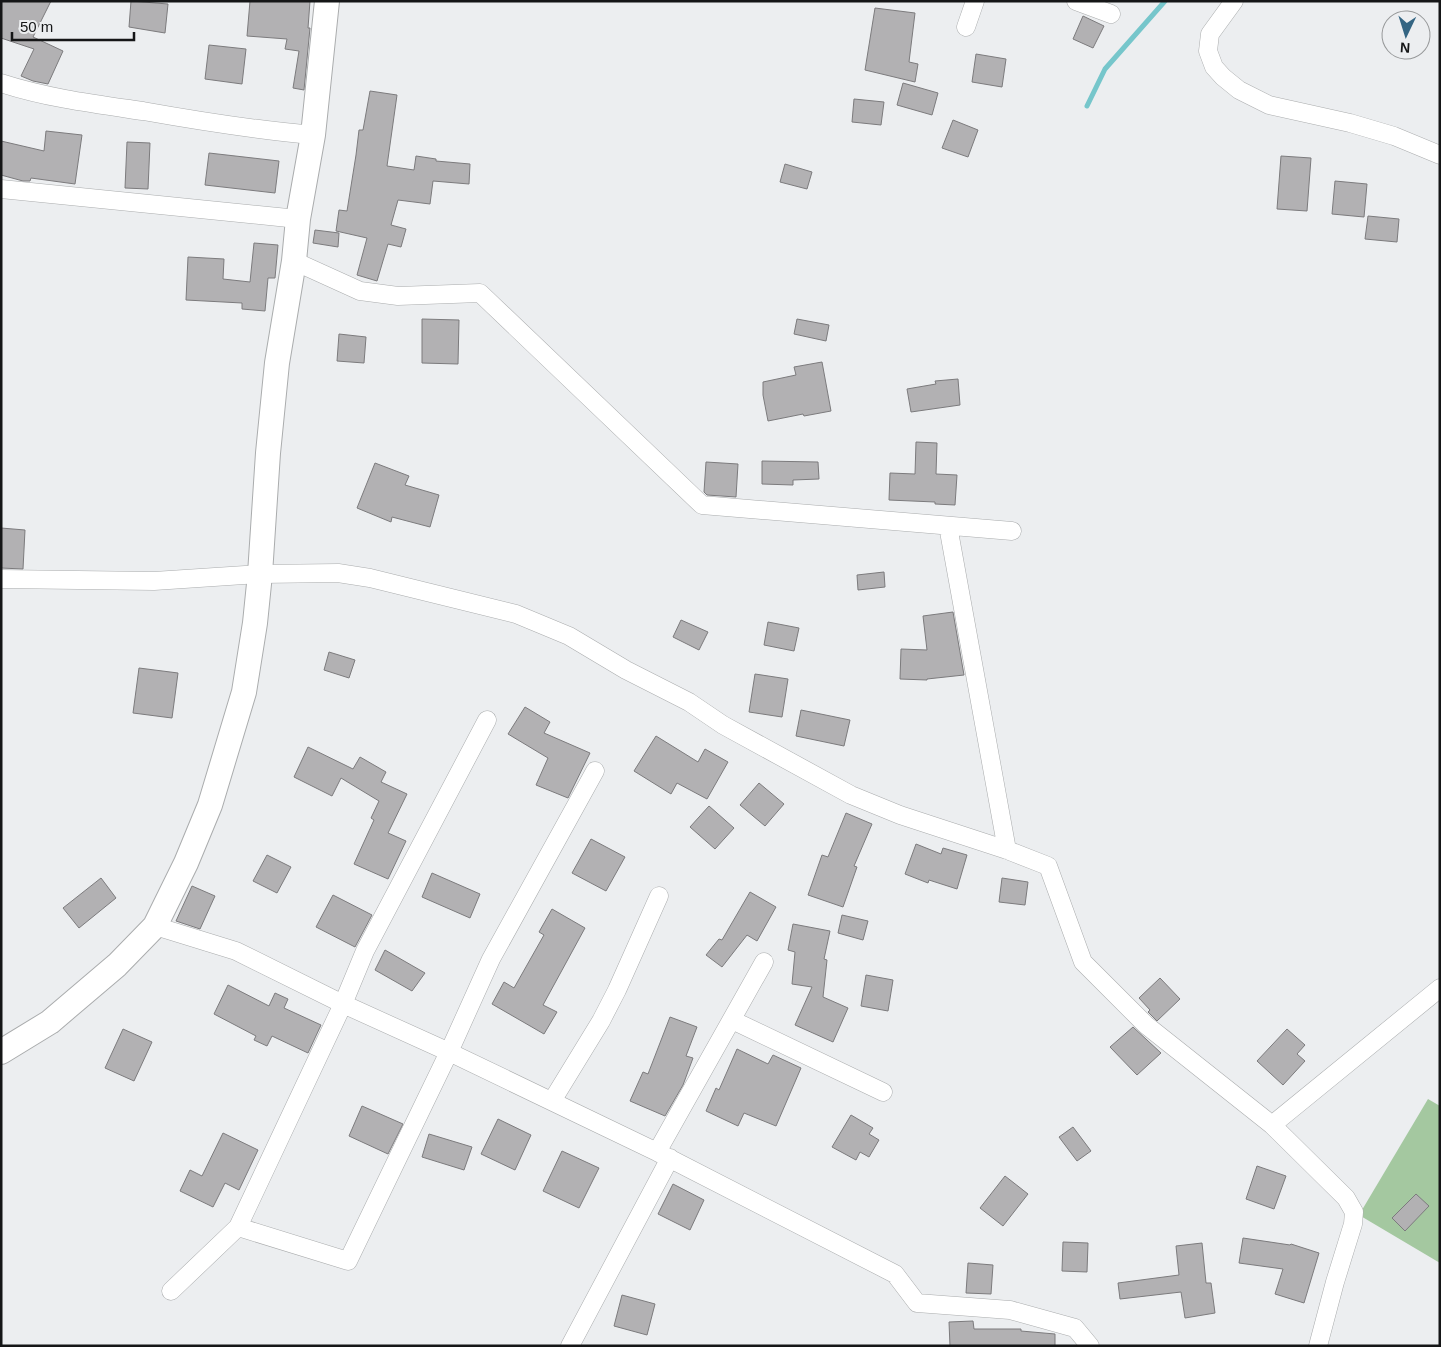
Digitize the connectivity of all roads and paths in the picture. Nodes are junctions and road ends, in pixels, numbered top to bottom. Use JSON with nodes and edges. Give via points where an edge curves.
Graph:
{"nodes":[{"id":1,"x":327,"y":1,"type":"edge"},
{"id":2,"x":975,"y":1,"type":"edge"},
{"id":3,"x":1076,"y":1,"type":"edge"},
{"id":4,"x":1234,"y":1,"type":"edge"},
{"id":5,"x":1110,"y":14,"type":"dead end"},
{"id":6,"x":966,"y":27,"type":"dead end"},
{"id":7,"x":1,"y":83,"type":"edge"},
{"id":8,"x":313,"y":135,"type":"junction"},
{"id":9,"x":1440,"y":155,"type":"edge"},
{"id":10,"x":1,"y":189,"type":"edge"},
{"id":11,"x":298,"y":219,"type":"junction"},
{"id":12,"x":294,"y":261,"type":"junction"},
{"id":13,"x":948,"y":526,"type":"junction"},
{"id":14,"x":1012,"y":531,"type":"dead end"},
{"id":15,"x":260,"y":574,"type":"junction"},
{"id":16,"x":1,"y":579,"type":"edge"},
{"id":17,"x":487,"y":720,"type":"dead end"},
{"id":18,"x":595,"y":771,"type":"dead end"},
{"id":19,"x":1007,"y":850,"type":"junction"},
{"id":20,"x":659,"y":896,"type":"dead end"},
{"id":21,"x":155,"y":926,"type":"junction"},
{"id":22,"x":764,"y":962,"type":"dead end"},
{"id":23,"x":1440,"y":988,"type":"edge"},
{"id":24,"x":343,"y":1004,"type":"junction"},
{"id":25,"x":732,"y":1020,"type":"junction"},
{"id":26,"x":1,"y":1052,"type":"edge"},
{"id":27,"x":449,"y":1052,"type":"junction"},
{"id":28,"x":883,"y":1092,"type":"dead end"},
{"id":29,"x":552,"y":1101,"type":"junction"},
{"id":30,"x":1272,"y":1125,"type":"junction"},
{"id":31,"x":664,"y":1155,"type":"junction"},
{"id":32,"x":238,"y":1227,"type":"junction"},
{"id":33,"x":171,"y":1291,"type":"dead end"},
{"id":34,"x":570,"y":1346,"type":"edge"},
{"id":35,"x":1090,"y":1346,"type":"edge"},
{"id":36,"x":1318,"y":1346,"type":"edge"}],
"edges":[{"from":1,"to":8,"type":"street"},
{"from":2,"to":6,"type":"street"},
{"from":3,"to":5,"type":"street"},
{"from":4,"to":9,"type":"street","via":[[1210,34],[1208,51],[1214,67],[1223,78],[1269,106],[1350,123]]},
{"from":7,"to":8,"type":"street","via":[[65,99]]},
{"from":8,"to":11,"type":"street"},
{"from":10,"to":11,"type":"street"},
{"from":11,"to":12,"type":"street"},
{"from":12,"to":13,"type":"street","via":[[360,291],[398,296],[480,293],[702,505]]},
{"from":12,"to":15,"type":"street","via":[[268,454]]},
{"from":13,"to":14,"type":"street"},
{"from":13,"to":19,"type":"street"},
{"from":15,"to":16,"type":"street","via":[[154,581]]},
{"from":15,"to":19,"type":"street","via":[[338,573],[516,614],[569,636],[851,795],[900,815]]},
{"from":15,"to":21,"type":"street","via":[[244,692],[230,739],[207,813]]},
{"from":17,"to":24,"type":"street","via":[[381,918]]},
{"from":18,"to":27,"type":"street","via":[[491,958]]},
{"from":19,"to":30,"type":"street","via":[[1048,866],[1083,962],[1146,1025]]},
{"from":20,"to":29,"type":"street","via":[[601,1022]]},
{"from":21,"to":24,"type":"street","via":[[236,951]]},
{"from":21,"to":26,"type":"street","via":[[117,965],[50,1022]]},
{"from":22,"to":25,"type":"street"},
{"from":23,"to":30,"type":"street"},
{"from":24,"to":27,"type":"street"},
{"from":24,"to":32,"type":"street"},
{"from":25,"to":28,"type":"street"},
{"from":25,"to":31,"type":"street"},
{"from":27,"to":29,"type":"street"},
{"from":27,"to":32,"type":"street","via":[[348,1262]]},
{"from":29,"to":31,"type":"street"},
{"from":30,"to":36,"type":"street","via":[[1346,1198],[1354,1212]]},
{"from":31,"to":34,"type":"street"},
{"from":31,"to":35,"type":"street","via":[[895,1274],[918,1304],[1010,1310],[1076,1328]]},
{"from":32,"to":33,"type":"street"}]}
